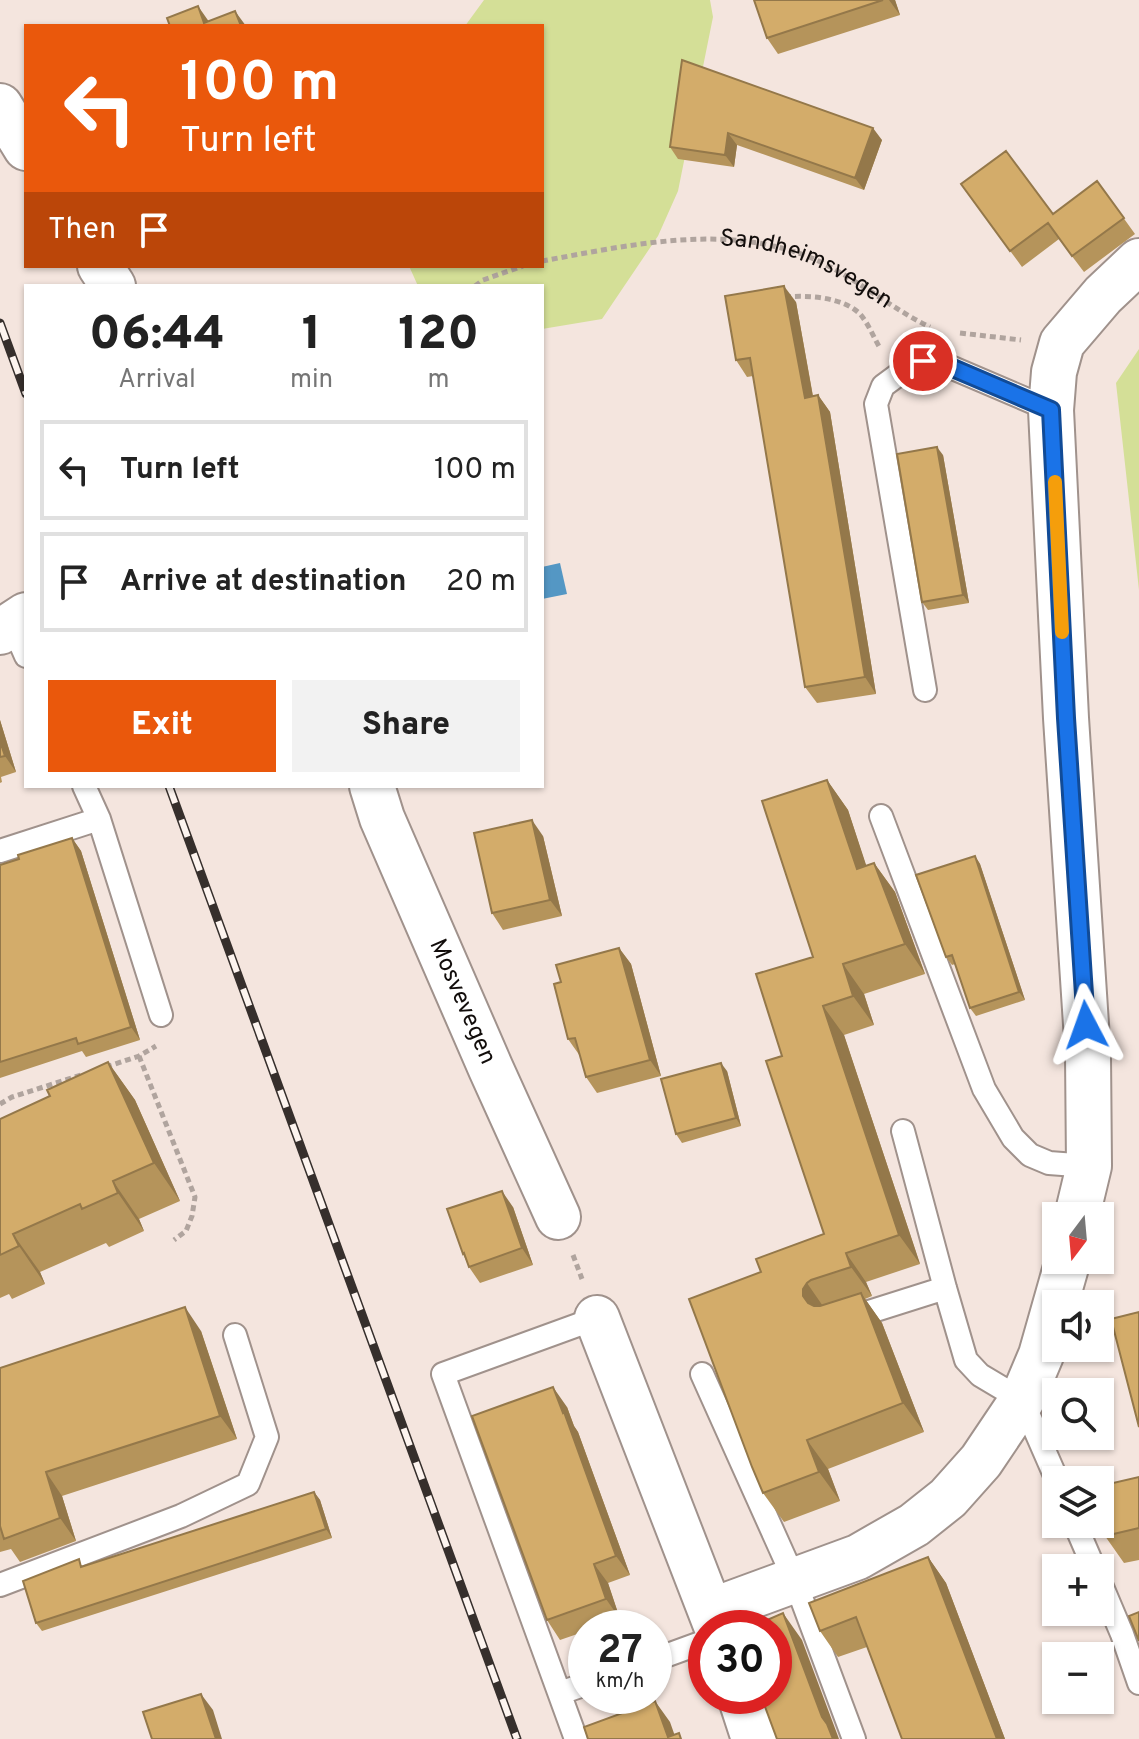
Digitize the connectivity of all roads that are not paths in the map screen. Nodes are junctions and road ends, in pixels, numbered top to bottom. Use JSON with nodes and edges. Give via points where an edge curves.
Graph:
{"nodes":[{"id":1,"x":0,"y":106,"type":"edge"},
{"id":2,"x":24,"y":145,"type":"edge"},
{"id":3,"x":1139,"y":261,"type":"edge"},
{"id":4,"x":1051,"y":410,"type":"junction"},
{"id":5,"x":925,"y":690,"type":"dead end"},
{"id":6,"x":85,"y":788,"type":"edge"},
{"id":7,"x":373,"y":788,"type":"edge"},
{"id":8,"x":881,"y":816,"type":"dead end"},
{"id":9,"x":99,"y":819,"type":"junction"},
{"id":10,"x":0,"y":851,"type":"edge"},
{"id":11,"x":161,"y":1015,"type":"road end"},
{"id":12,"x":903,"y":1131,"type":"dead end"},
{"id":13,"x":1089,"y":1166,"type":"junction"},
{"id":14,"x":1080,"y":1202,"type":"edge"},
{"id":15,"x":558,"y":1217,"type":"road end"},
{"id":16,"x":1064,"y":1274,"type":"edge"},
{"id":17,"x":945,"y":1288,"type":"junction"},
{"id":18,"x":597,"y":1318,"type":"joint"},
{"id":19,"x":837,"y":1322,"type":"edge"},
{"id":20,"x":235,"y":1335,"type":"dead end"},
{"id":21,"x":702,"y":1374,"type":"edge"},
{"id":22,"x":1022,"y":1400,"type":"junction"},
{"id":23,"x":1051,"y":1466,"type":"edge"},
{"id":24,"x":795,"y":1581,"type":"junction"},
{"id":25,"x":0,"y":1585,"type":"edge"},
{"id":26,"x":705,"y":1610,"type":"edge"},
{"id":27,"x":742,"y":1610,"type":"edge"},
{"id":28,"x":1114,"y":1615,"type":"edge"},
{"id":29,"x":1139,"y":1683,"type":"edge"},
{"id":30,"x":568,"y":1690,"type":"edge"},
{"id":31,"x":560,"y":1693,"type":"junction"},
{"id":32,"x":746,"y":1714,"type":"edge"},
{"id":33,"x":576,"y":1739,"type":"edge"},
{"id":34,"x":754,"y":1739,"type":"edge"},
{"id":35,"x":854,"y":1739,"type":"edge"}],
"edges":[{"from":1,"to":2,"type":"street"},
{"from":3,"to":4,"type":"street","via":[[1062,343]]},
{"from":4,"to":5,"type":"lane","via":[[948,366],[923,361],[883,386],[876,404]]},
{"from":4,"to":13,"type":"street","via":[[1088,1055]]},
{"from":6,"to":9,"type":"lane"},
{"from":7,"to":15,"type":"street","name":"Mosvevegen"},
{"from":8,"to":13,"type":"lane","via":[[984,1089],[1013,1138],[1030,1155],[1049,1163]]},
{"from":9,"to":10,"type":"lane"},
{"from":9,"to":11,"type":"lane"},
{"from":12,"to":17,"type":"lane"},
{"from":13,"to":14,"type":"street"},
{"from":16,"to":22,"type":"street"},
{"from":17,"to":19,"type":"lane"},
{"from":17,"to":22,"type":"lane","via":[[966,1360],[980,1375]]},
{"from":18,"to":26,"type":"street"},
{"from":18,"to":31,"type":"lane","via":[[443,1374]]},
{"from":20,"to":25,"type":"lane","via":[[267,1437],[248,1484],[181,1516]]},
{"from":21,"to":24,"type":"lane"},
{"from":22,"to":23,"type":"lane"},
{"from":22,"to":24,"type":"street","via":[[981,1461],[948,1498],[858,1557]]},
{"from":24,"to":27,"type":"street"},
{"from":24,"to":35,"type":"lane"},
{"from":28,"to":29,"type":"lane"},
{"from":30,"to":31,"type":"lane"},
{"from":31,"to":33,"type":"lane"},
{"from":32,"to":34,"type":"street"}]}
